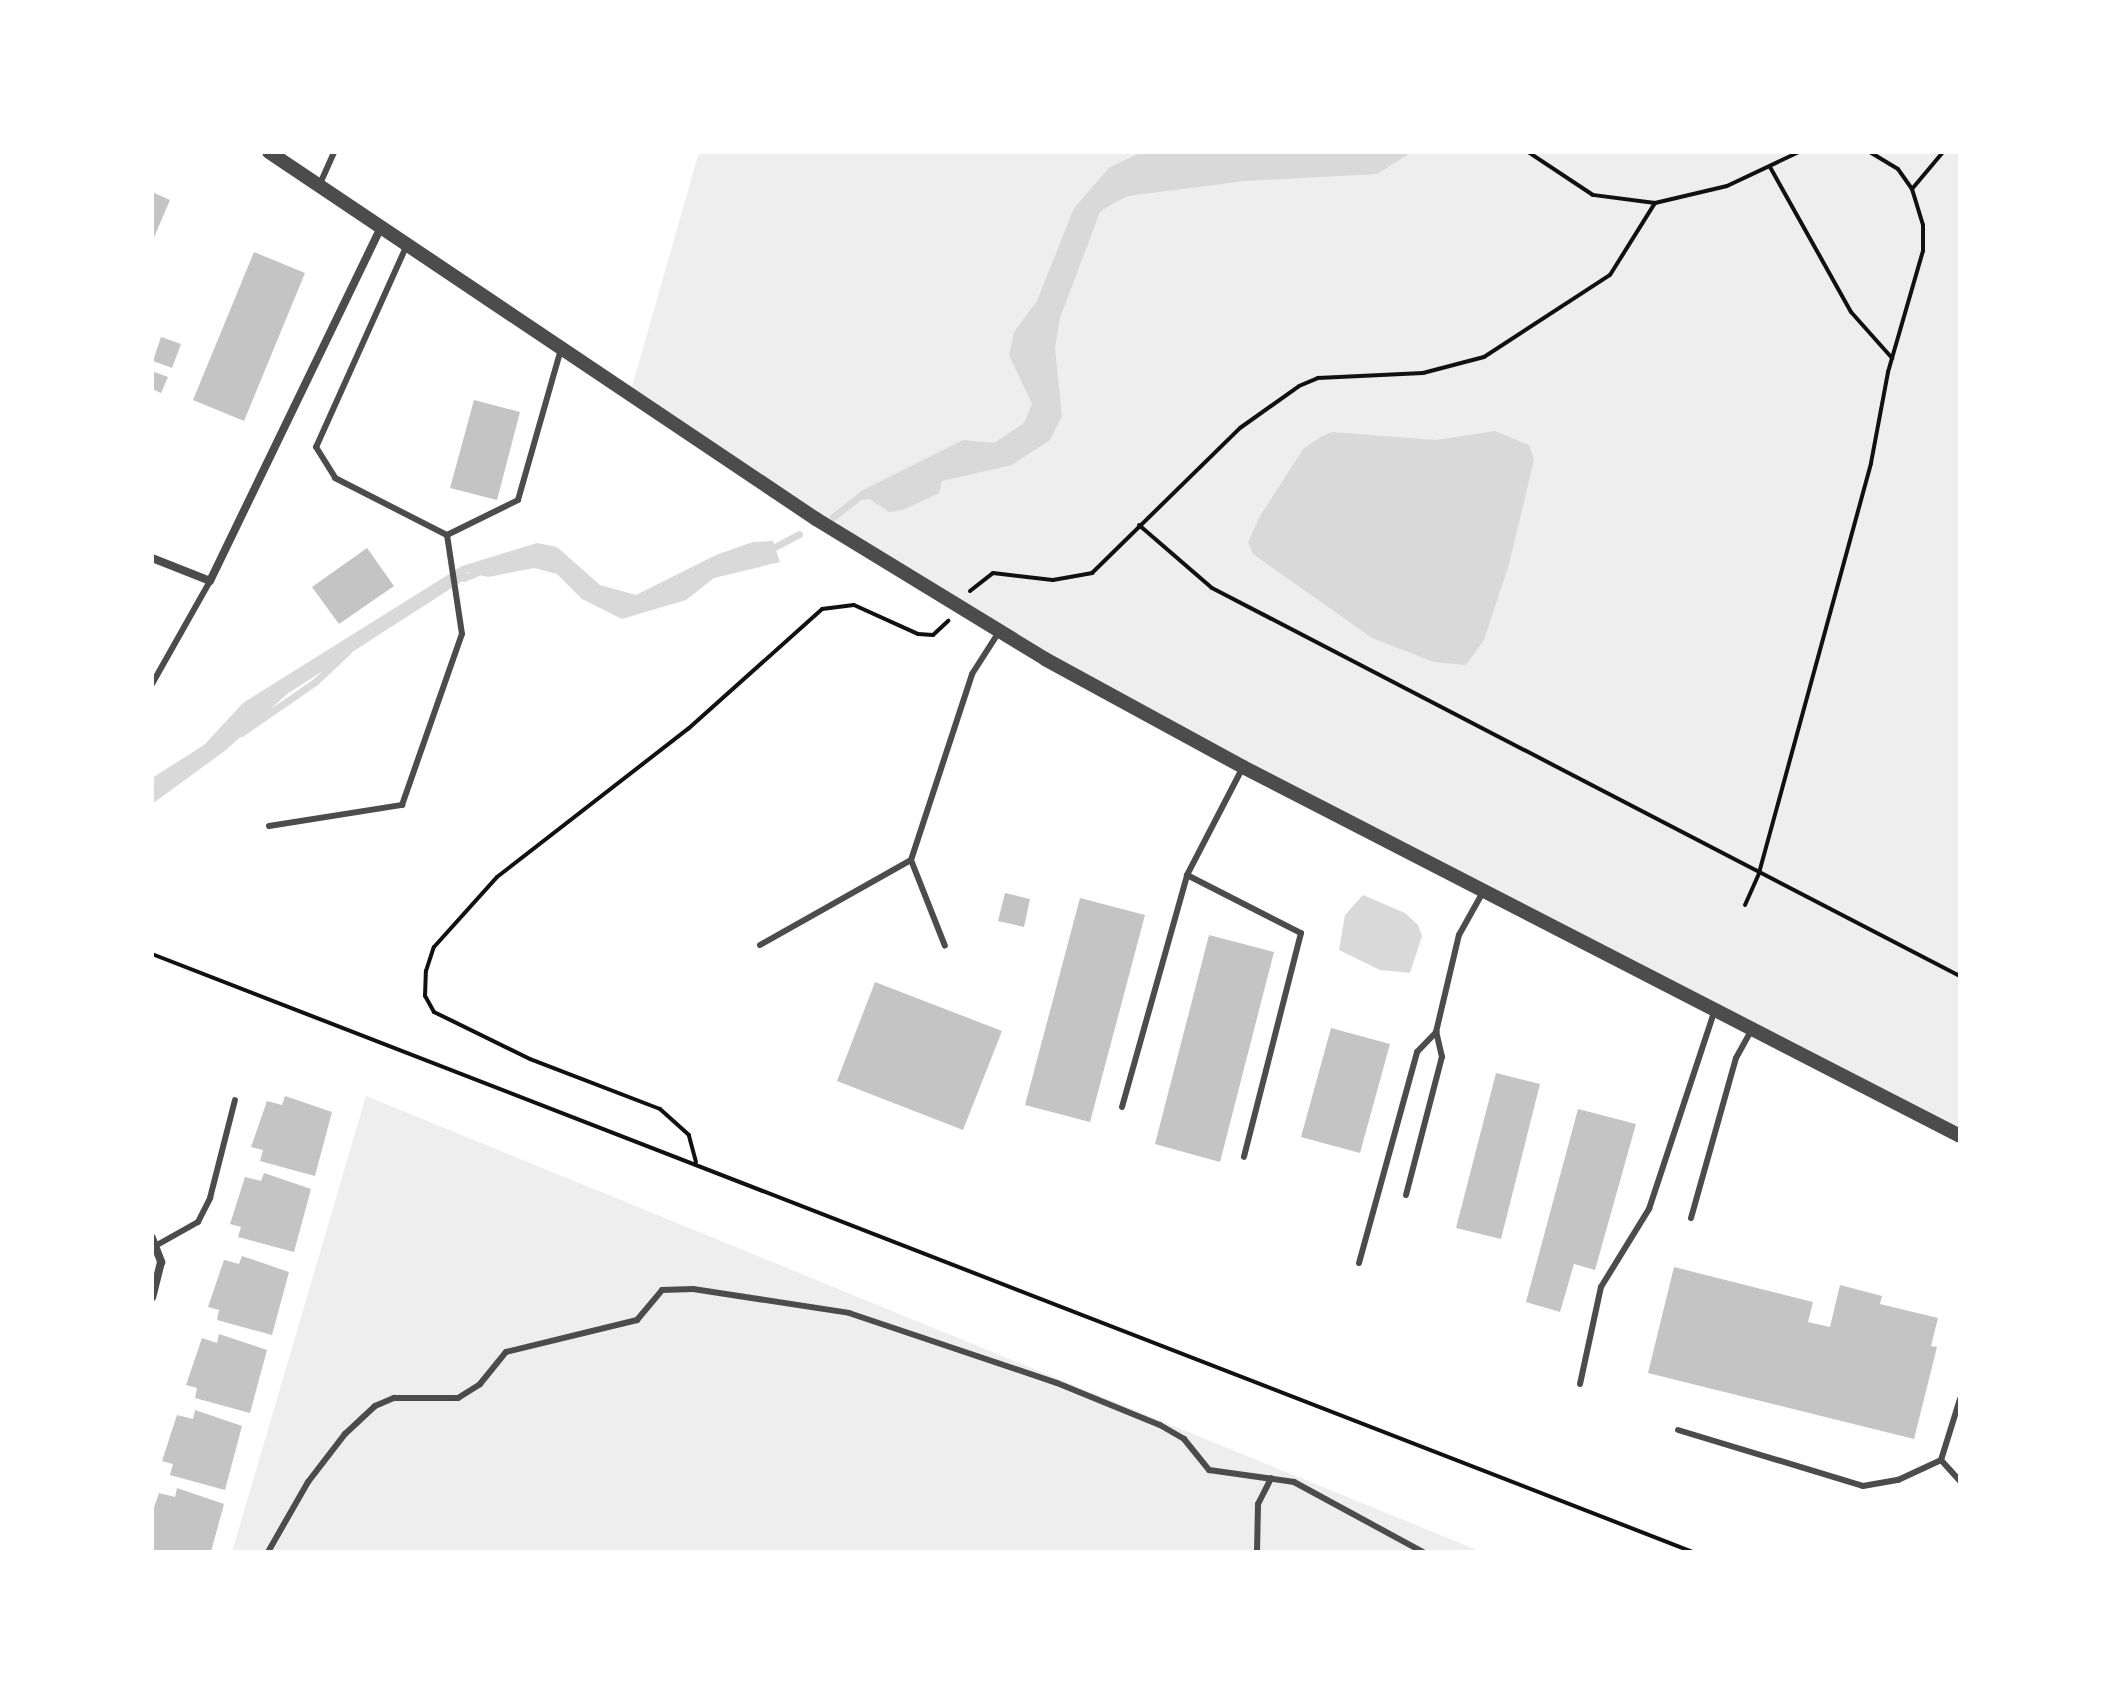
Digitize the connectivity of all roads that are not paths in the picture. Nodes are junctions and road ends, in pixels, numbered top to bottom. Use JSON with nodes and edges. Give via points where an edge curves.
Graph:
{"nodes":[{"id":1,"x":269,"y":152,"type":"edge"},
{"id":2,"x":334,"y":152,"type":"edge"},
{"id":3,"x":319,"y":186,"type":"junction"},
{"id":4,"x":381,"y":228,"type":"junction"},
{"id":5,"x":407,"y":244,"type":"junction"},
{"id":6,"x":561,"y":348,"type":"junction"},
{"id":7,"x":447,"y":535,"type":"junction"},
{"id":8,"x":152,"y":558,"type":"edge"},
{"id":9,"x":210,"y":581,"type":"junction"},
{"id":10,"x":999,"y":632,"type":"junction"},
{"id":11,"x":152,"y":684,"type":"edge"},
{"id":12,"x":1243,"y":767,"type":"junction"},
{"id":13,"x":269,"y":826,"type":"dead end"},
{"id":14,"x":911,"y":860,"type":"junction"},
{"id":15,"x":1187,"y":875,"type":"junction"},
{"id":16,"x":1484,"y":890,"type":"junction"},
{"id":17,"x":760,"y":945,"type":"dead end"},
{"id":18,"x":945,"y":946,"type":"dead end"},
{"id":19,"x":1715,"y":1010,"type":"junction"},
{"id":20,"x":1752,"y":1029,"type":"junction"},
{"id":21,"x":1436,"y":1032,"type":"junction"},
{"id":22,"x":235,"y":1100,"type":"dead end"},
{"id":23,"x":1122,"y":1107,"type":"dead end"},
{"id":24,"x":1960,"y":1136,"type":"edge"},
{"id":25,"x":1244,"y":1157,"type":"dead end"},
{"id":26,"x":1406,"y":1195,"type":"dead end"},
{"id":27,"x":1691,"y":1218,"type":"dead end"},
{"id":28,"x":154,"y":1241,"type":"edge"},
{"id":29,"x":1359,"y":1263,"type":"dead end"},
{"id":30,"x":152,"y":1297,"type":"edge"},
{"id":31,"x":1580,"y":1384,"type":"dead end"},
{"id":32,"x":1960,"y":1399,"type":"edge"},
{"id":33,"x":1678,"y":1430,"type":"dead end"},
{"id":34,"x":1941,"y":1460,"type":"junction"},
{"id":35,"x":1271,"y":1478,"type":"junction"},
{"id":36,"x":1960,"y":1481,"type":"edge"},
{"id":37,"x":268,"y":1552,"type":"edge"},
{"id":38,"x":1257,"y":1552,"type":"edge"},
{"id":39,"x":1423,"y":1552,"type":"edge"}],
"edges":[{"from":1,"to":3,"type":"street"},
{"from":2,"to":3,"type":"lane"},
{"from":3,"to":4,"type":"street"},
{"from":4,"to":5,"type":"street"},
{"from":4,"to":9,"type":"street"},
{"from":5,"to":6,"type":"street"},
{"from":5,"to":7,"type":"lane","via":[[316,447],[335,478]]},
{"from":6,"to":7,"type":"lane","via":[[518,500]]},
{"from":6,"to":10,"type":"street","via":[[816,519]]},
{"from":7,"to":13,"type":"lane","via":[[462,634],[402,805]]},
{"from":8,"to":9,"type":"street"},
{"from":9,"to":11,"type":"lane"},
{"from":10,"to":12,"type":"street"},
{"from":10,"to":14,"type":"lane","via":[[972,674]]},
{"from":12,"to":15,"type":"lane"},
{"from":12,"to":16,"type":"street"},
{"from":14,"to":17,"type":"lane"},
{"from":14,"to":18,"type":"lane"},
{"from":15,"to":23,"type":"lane"},
{"from":15,"to":25,"type":"lane","via":[[1301,933]]},
{"from":16,"to":19,"type":"street"},
{"from":16,"to":21,"type":"lane","via":[[1459,935]]},
{"from":19,"to":20,"type":"street"},
{"from":19,"to":31,"type":"lane","via":[[1649,1209],[1601,1287]]},
{"from":20,"to":24,"type":"street"},
{"from":20,"to":27,"type":"lane","via":[[1736,1058]]},
{"from":21,"to":26,"type":"lane","via":[[1442,1057]]},
{"from":21,"to":29,"type":"lane","via":[[1417,1052]]},
{"from":22,"to":28,"type":"lane","via":[[210,1198],[198,1222]]},
{"from":28,"to":30,"type":"street","via":[[161,1262]]},
{"from":32,"to":34,"type":"lane"},
{"from":33,"to":34,"type":"lane","via":[[1863,1486],[1898,1480]]},
{"from":34,"to":36,"type":"lane"},
{"from":35,"to":37,"type":"lane","via":[[1209,1470],[1184,1439],[1160,1425],[1057,1383],[849,1313],[693,1289],[662,1290],[637,1320],[506,1352],[480,1384],[458,1398],[394,1398],[375,1406],[308,1482]]},
{"from":35,"to":38,"type":"lane","via":[[1258,1504]]},
{"from":35,"to":39,"type":"lane","via":[[1330,1497]]}]}
